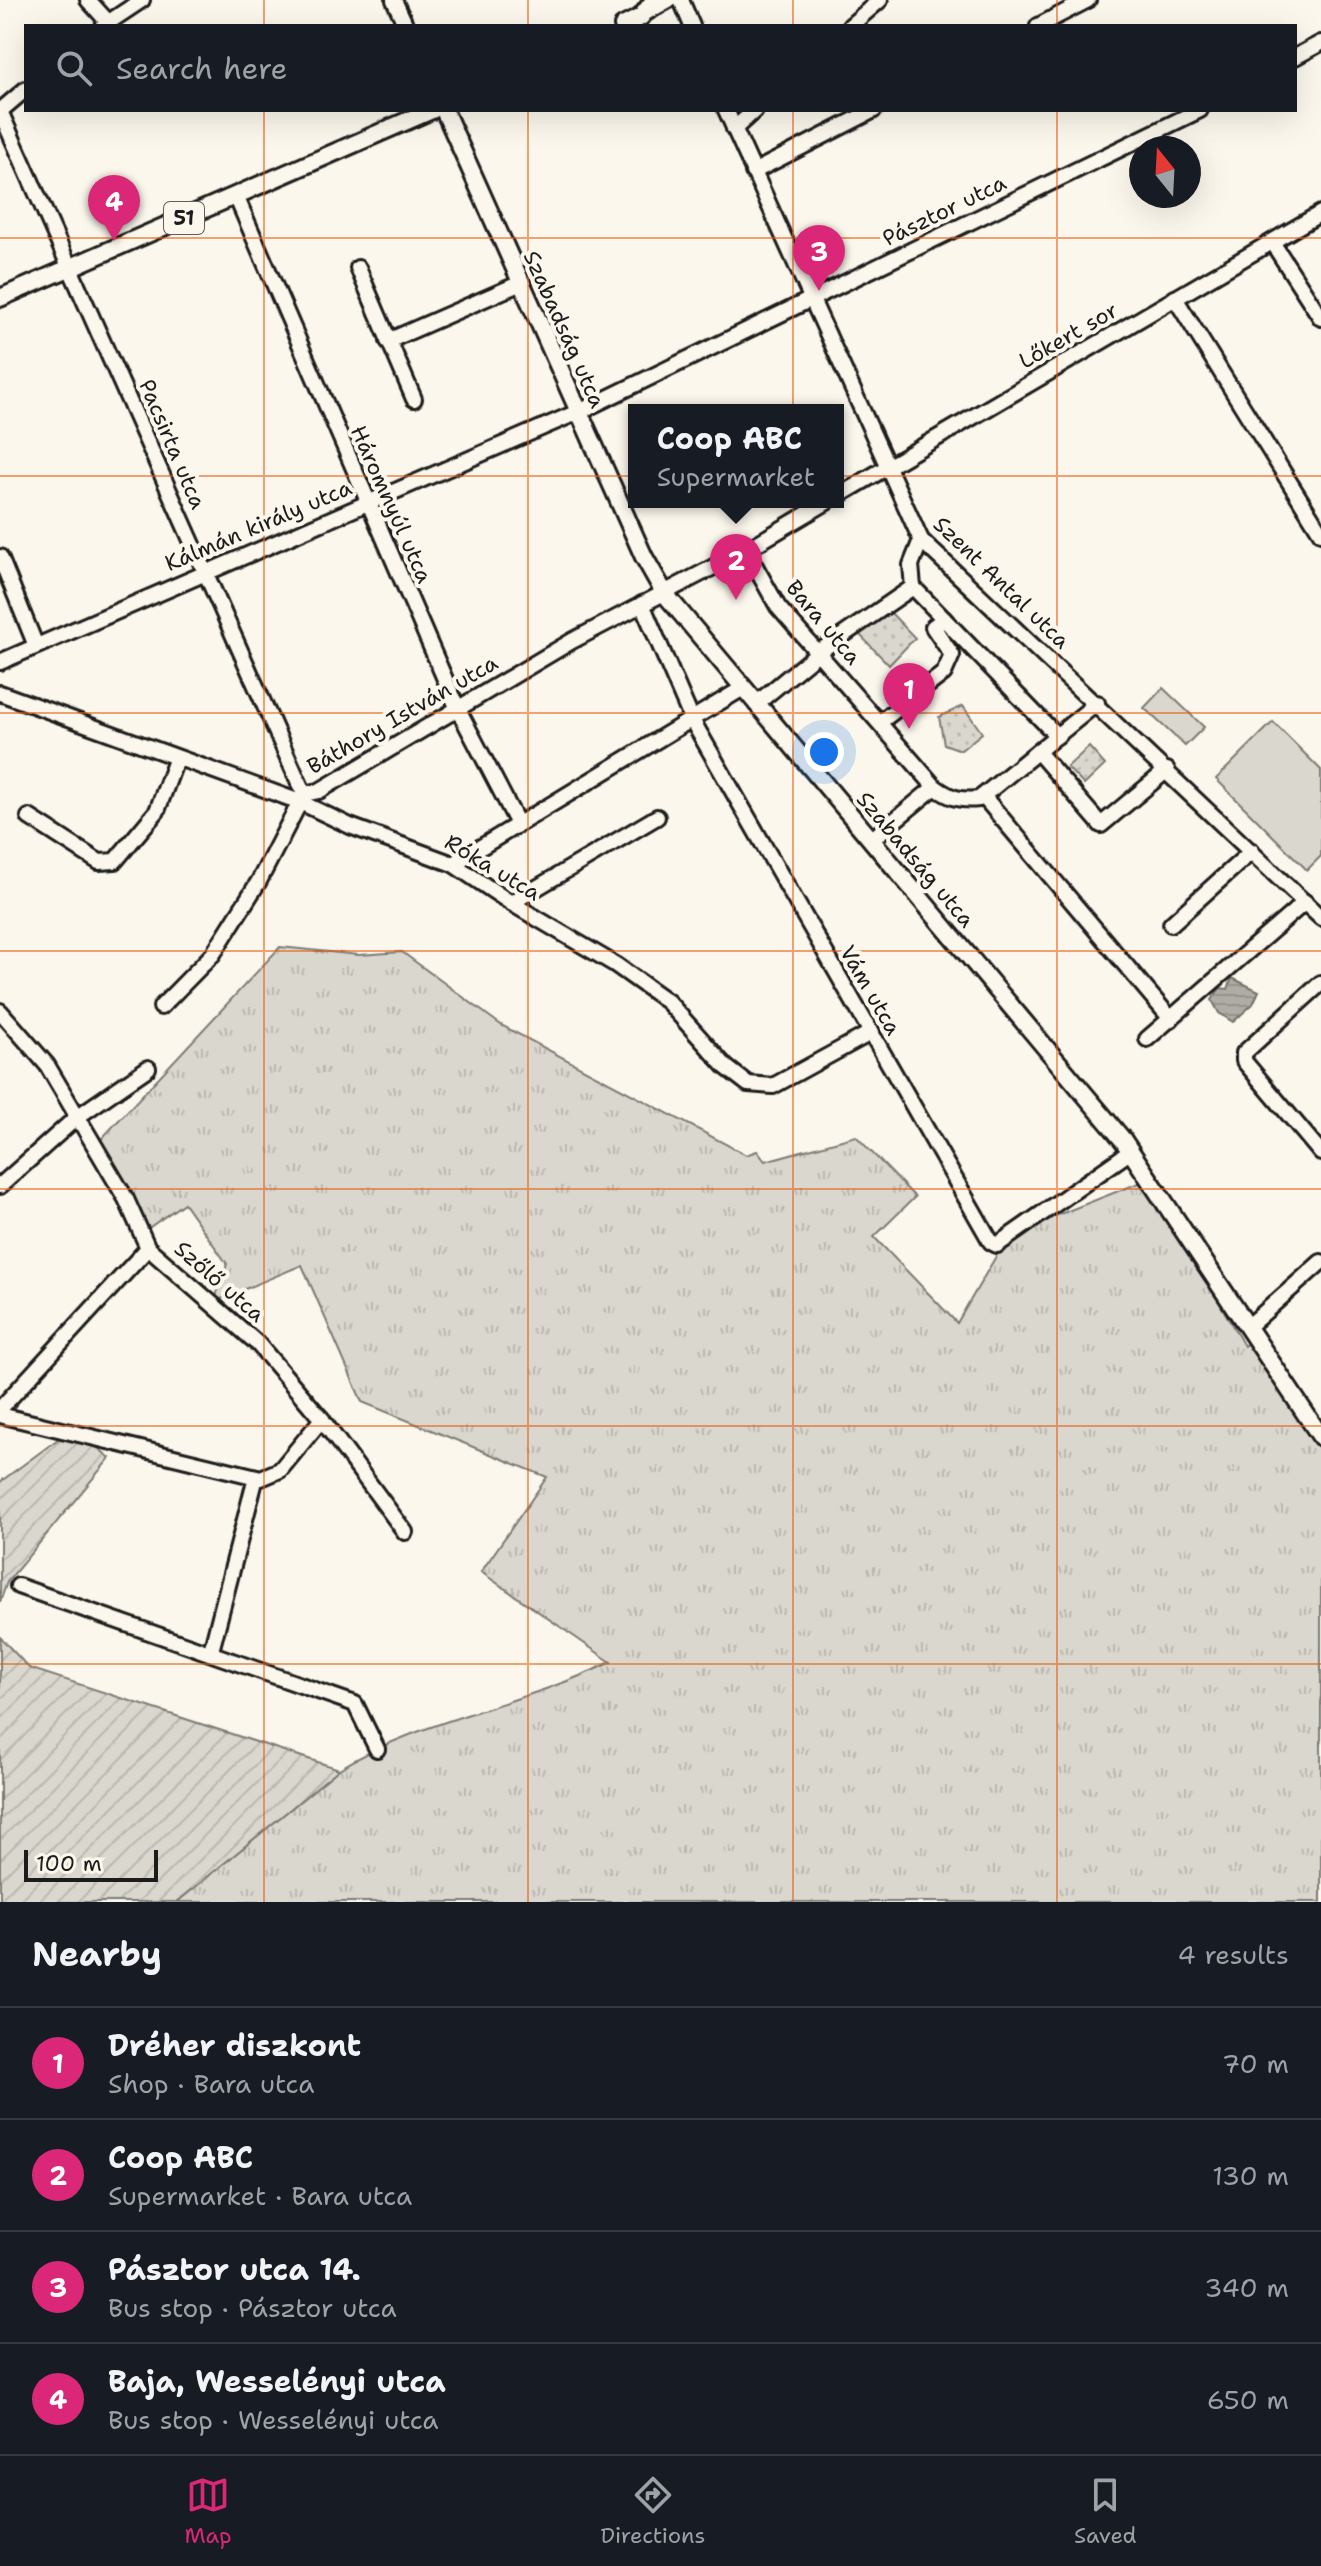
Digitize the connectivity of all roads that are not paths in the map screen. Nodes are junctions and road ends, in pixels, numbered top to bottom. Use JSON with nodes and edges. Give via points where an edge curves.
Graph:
{"nodes":[{"id":1,"x":88,"y":0,"type":"edge"},
{"id":2,"x":142,"y":0,"type":"edge"},
{"id":3,"x":394,"y":0,"type":"edge"},
{"id":4,"x":654,"y":0,"type":"edge"},
{"id":5,"x":669,"y":0,"type":"edge"},
{"id":6,"x":681,"y":0,"type":"edge"},
{"id":7,"x":880,"y":0,"type":"edge"},
{"id":8,"x":1088,"y":0,"type":"edge"},
{"id":9,"x":641,"y":17,"type":"junction"},
{"id":10,"x":106,"y":24,"type":"edge"},
{"id":11,"x":405,"y":24,"type":"edge"},
{"id":12,"x":627,"y":24,"type":"edge"},
{"id":13,"x":691,"y":24,"type":"edge"},
{"id":14,"x":852,"y":24,"type":"edge"},
{"id":15,"x":1042,"y":24,"type":"edge"},
{"id":16,"x":1321,"y":43,"type":"edge"},
{"id":17,"x":1297,"y":56,"type":"edge"},
{"id":18,"x":24,"y":91,"type":"edge"},
{"id":19,"x":0,"y":111,"type":"edge"},
{"id":20,"x":427,"y":112,"type":"edge"},
{"id":21,"x":445,"y":112,"type":"edge"},
{"id":22,"x":727,"y":112,"type":"edge"},
{"id":23,"x":753,"y":112,"type":"edge"},
{"id":24,"x":870,"y":112,"type":"edge"},
{"id":25,"x":1196,"y":112,"type":"edge"},
{"id":26,"x":734,"y":129,"type":"junction"},
{"id":27,"x":753,"y":172,"type":"junction"},
{"id":28,"x":236,"y":196,"type":"junction"},
{"id":29,"x":1321,"y":213,"type":"edge"},
{"id":30,"x":1272,"y":242,"type":"junction"},
{"id":31,"x":72,"y":267,"type":"junction"},
{"id":32,"x":358,"y":268,"type":"dead end"},
{"id":33,"x":521,"y":283,"type":"junction"},
{"id":34,"x":0,"y":298,"type":"edge"},
{"id":35,"x":1175,"y":298,"type":"junction"},
{"id":36,"x":810,"y":301,"type":"junction"},
{"id":37,"x":1321,"y":318,"type":"edge"},
{"id":38,"x":388,"y":341,"type":"junction"},
{"id":39,"x":414,"y":399,"type":"dead end"},
{"id":40,"x":578,"y":411,"type":"junction"},
{"id":41,"x":887,"y":467,"type":"junction"},
{"id":42,"x":844,"y":492,"type":"edge"},
{"id":43,"x":367,"y":503,"type":"junction"},
{"id":44,"x":817,"y":508,"type":"edge"},
{"id":45,"x":1321,"y":533,"type":"edge"},
{"id":46,"x":921,"y":540,"type":"junction"},
{"id":47,"x":746,"y":550,"type":"junction"},
{"id":48,"x":0,"y":557,"type":"edge"},
{"id":49,"x":204,"y":572,"type":"junction"},
{"id":50,"x":913,"y":587,"type":"junction"},
{"id":51,"x":665,"y":594,"type":"junction"},
{"id":52,"x":642,"y":604,"type":"junction"},
{"id":53,"x":944,"y":619,"type":"junction"},
{"id":54,"x":36,"y":646,"type":"junction"},
{"id":55,"x":820,"y":651,"type":"junction"},
{"id":56,"x":0,"y":662,"type":"edge"},
{"id":57,"x":743,"y":688,"type":"junction"},
{"id":58,"x":0,"y":693,"type":"edge"},
{"id":59,"x":1097,"y":703,"type":"junction"},
{"id":60,"x":756,"y":704,"type":"junction"},
{"id":61,"x":457,"y":707,"type":"junction"},
{"id":62,"x":692,"y":720,"type":"junction"},
{"id":63,"x":880,"y":722,"type":"junction"},
{"id":64,"x":1057,"y":736,"type":"junction"},
{"id":65,"x":1038,"y":752,"type":"junction"},
{"id":66,"x":176,"y":760,"type":"junction"},
{"id":67,"x":1167,"y":770,"type":"junction"},
{"id":68,"x":935,"y":787,"type":"junction"},
{"id":69,"x":983,"y":796,"type":"junction"},
{"id":70,"x":302,"y":798,"type":"junction"},
{"id":71,"x":29,"y":817,"type":"dead end"},
{"id":72,"x":657,"y":817,"type":"dead end"},
{"id":73,"x":518,"y":824,"type":"junction"},
{"id":74,"x":871,"y":840,"type":"junction"},
{"id":75,"x":1252,"y":851,"type":"junction"},
{"id":76,"x":453,"y":864,"type":"junction"},
{"id":77,"x":1305,"y":902,"type":"junction"},
{"id":78,"x":511,"y":903,"type":"junction"},
{"id":79,"x":1321,"y":918,"type":"edge"},
{"id":80,"x":1171,"y":924,"type":"dead end"},
{"id":81,"x":1321,"y":983,"type":"edge"},
{"id":82,"x":161,"y":1007,"type":"dead end"},
{"id":83,"x":0,"y":1011,"type":"edge"},
{"id":84,"x":1171,"y":1019,"type":"junction"},
{"id":85,"x":872,"y":1032,"type":"junction"},
{"id":86,"x":1147,"y":1039,"type":"dead end"},
{"id":87,"x":148,"y":1068,"type":"dead end"},
{"id":88,"x":77,"y":1117,"type":"junction"},
{"id":89,"x":1131,"y":1151,"type":"junction"},
{"id":90,"x":1321,"y":1153,"type":"edge"},
{"id":91,"x":0,"y":1186,"type":"edge"},
{"id":92,"x":148,"y":1248,"type":"junction"},
{"id":93,"x":1321,"y":1262,"type":"edge"},
{"id":94,"x":1249,"y":1326,"type":"junction"},
{"id":95,"x":0,"y":1412,"type":"edge"},
{"id":96,"x":322,"y":1419,"type":"junction"},
{"id":97,"x":1321,"y":1437,"type":"edge"},
{"id":98,"x":256,"y":1477,"type":"junction"},
{"id":99,"x":405,"y":1532,"type":"dead end"},
{"id":100,"x":18,"y":1586,"type":"dead end"},
{"id":101,"x":211,"y":1651,"type":"junction"},
{"id":102,"x":377,"y":1749,"type":"dead end"}],
"edges":[{"from":1,"to":10,"type":"street"},
{"from":2,"to":10,"type":"street"},
{"from":3,"to":11,"type":"street"},
{"from":4,"to":9,"type":"main road"},
{"from":5,"to":9,"type":"street"},
{"from":6,"to":13,"type":"street"},
{"from":7,"to":14,"type":"street"},
{"from":8,"to":15,"type":"street"},
{"from":9,"to":12,"type":"main road"},
{"from":16,"to":17,"type":"street"},
{"from":18,"to":19,"type":"street"},
{"from":19,"to":31,"type":"street","name":"Pacsirta utca"},
{"from":20,"to":28,"type":"main road","number":"51"},
{"from":21,"to":33,"type":"main road","name":"Szabadság utca"},
{"from":22,"to":26,"type":"street","name":"Szent Antal utca"},
{"from":23,"to":26,"type":"street"},
{"from":24,"to":27,"type":"street"},
{"from":25,"to":36,"type":"street","name":"Pásztor utca"},
{"from":26,"to":27,"type":"street","name":"Szent Antal utca"},
{"from":27,"to":36,"type":"street","name":"Szent Antal utca"},
{"from":28,"to":31,"type":"main road","number":"51"},
{"from":28,"to":43,"type":"street","name":"Háromnyúl utca"},
{"from":29,"to":30,"type":"street","name":"Lőkert sor"},
{"from":30,"to":35,"type":"street","name":"Lőkert sor"},
{"from":30,"to":37,"type":"street"},
{"from":31,"to":34,"type":"main road","number":"51"},
{"from":31,"to":49,"type":"street","name":"Pacsirta utca"},
{"from":32,"to":38,"type":"street"},
{"from":33,"to":38,"type":"street"},
{"from":33,"to":40,"type":"main road","name":"Szabadság utca"},
{"from":35,"to":41,"type":"street","name":"Lőkert sor"},
{"from":35,"to":45,"type":"street"},
{"from":36,"to":40,"type":"street","name":"Pásztor utca"},
{"from":36,"to":41,"type":"street","name":"Szent Antal utca"},
{"from":38,"to":39,"type":"street"},
{"from":40,"to":43,"type":"street","name":"Kálmán király utca"},
{"from":40,"to":51,"type":"main road","name":"Szabadság utca"},
{"from":41,"to":42,"type":"street","name":"Lőkert sor"},
{"from":41,"to":46,"type":"street","name":"Szent Antal utca"},
{"from":43,"to":49,"type":"street","name":"Kálmán király utca"},
{"from":43,"to":61,"type":"street","name":"Háromnyúl utca"},
{"from":44,"to":47,"type":"street"},
{"from":46,"to":50,"type":"street","via":[[911,565]]},
{"from":46,"to":59,"type":"street","name":"Szent Antal utca"},
{"from":47,"to":51,"type":"street"},
{"from":47,"to":55,"type":"street","name":"Bara utca","via":[[778,607]]},
{"from":48,"to":54,"type":"street"},
{"from":49,"to":54,"type":"street","name":"Kálmán király utca"},
{"from":49,"to":70,"type":"street","name":"Pacsirta utca"},
{"from":50,"to":53,"type":"street"},
{"from":50,"to":55,"type":"street"},
{"from":51,"to":52,"type":"street","name":"Báthory István utca"},
{"from":51,"to":57,"type":"main road","name":"Szabadság utca"},
{"from":52,"to":61,"type":"street","name":"Báthory István utca"},
{"from":52,"to":62,"type":"street","name":"Vám utca"},
{"from":53,"to":63,"type":"street","via":[[933,627],[952,655],[944,673]]},
{"from":53,"to":64,"type":"street"},
{"from":54,"to":56,"type":"street","name":"Kálmán király utca"},
{"from":55,"to":60,"type":"street"},
{"from":55,"to":63,"type":"street","name":"Bara utca"},
{"from":57,"to":60,"type":"main road","name":"Szabadság utca"},
{"from":57,"to":62,"type":"street"},
{"from":58,"to":66,"type":"street","name":"Róka utca"},
{"from":59,"to":64,"type":"street"},
{"from":59,"to":67,"type":"street","name":"Szent Antal utca"},
{"from":60,"to":74,"type":"main road","name":"Szabadság utca"},
{"from":61,"to":70,"type":"street","name":"Báthory István utca"},
{"from":61,"to":73,"type":"street","name":"Háromnyúl utca"},
{"from":62,"to":73,"type":"street"},
{"from":62,"to":85,"type":"street","name":"Vám utca"},
{"from":63,"to":68,"type":"street","name":"Bara utca"},
{"from":64,"to":65,"type":"street"},
{"from":65,"to":67,"type":"street","via":[[1101,825]]},
{"from":65,"to":69,"type":"street"},
{"from":66,"to":70,"type":"street","name":"Róka utca"},
{"from":66,"to":71,"type":"street","via":[[157,811],[115,861],[99,862]]},
{"from":67,"to":75,"type":"street","name":"Szent Antal utca"},
{"from":68,"to":69,"type":"street","via":[[963,801]]},
{"from":68,"to":74,"type":"street"},
{"from":69,"to":84,"type":"street"},
{"from":70,"to":76,"type":"street","name":"Róka utca","via":[[350,826]]},
{"from":70,"to":82,"type":"street","name":"Báthory István utca","via":[[213,954]]},
{"from":72,"to":78,"type":"street"},
{"from":73,"to":76,"type":"street"},
{"from":74,"to":89,"type":"main road","name":"Szabadság utca"},
{"from":75,"to":77,"type":"street","name":"Szent Antal utca"},
{"from":75,"to":80,"type":"street"},
{"from":76,"to":78,"type":"street","name":"Róka utca"},
{"from":77,"to":79,"type":"street","name":"Szent Antal utca"},
{"from":77,"to":84,"type":"street"},
{"from":78,"to":85,"type":"street","name":"Róka utca","via":[[668,1002],[748,1084],[773,1086]]},
{"from":81,"to":90,"type":"street","via":[[1244,1053],[1244,1061]]},
{"from":83,"to":88,"type":"street","name":"Szőlő utca","via":[[47,1065]]},
{"from":84,"to":86,"type":"street"},
{"from":85,"to":89,"type":"street","name":"Vám utca","via":[[997,1245]]},
{"from":87,"to":88,"type":"street"},
{"from":88,"to":91,"type":"street"},
{"from":88,"to":92,"type":"street","name":"Szőlő utca","via":[[126,1199]]},
{"from":89,"to":94,"type":"main road","name":"Szabadság utca"},
{"from":92,"to":95,"type":"street"},
{"from":92,"to":96,"type":"street","name":"Szőlő utca","via":[[258,1344]]},
{"from":93,"to":94,"type":"street"},
{"from":94,"to":97,"type":"main road","name":"Szabadság utca"},
{"from":95,"to":98,"type":"street"},
{"from":96,"to":98,"type":"street","via":[[280,1470]]},
{"from":96,"to":99,"type":"street","name":"Szőlő utca"},
{"from":98,"to":101,"type":"street"},
{"from":100,"to":101,"type":"street"},
{"from":101,"to":102,"type":"street","via":[[355,1704]]}]}
